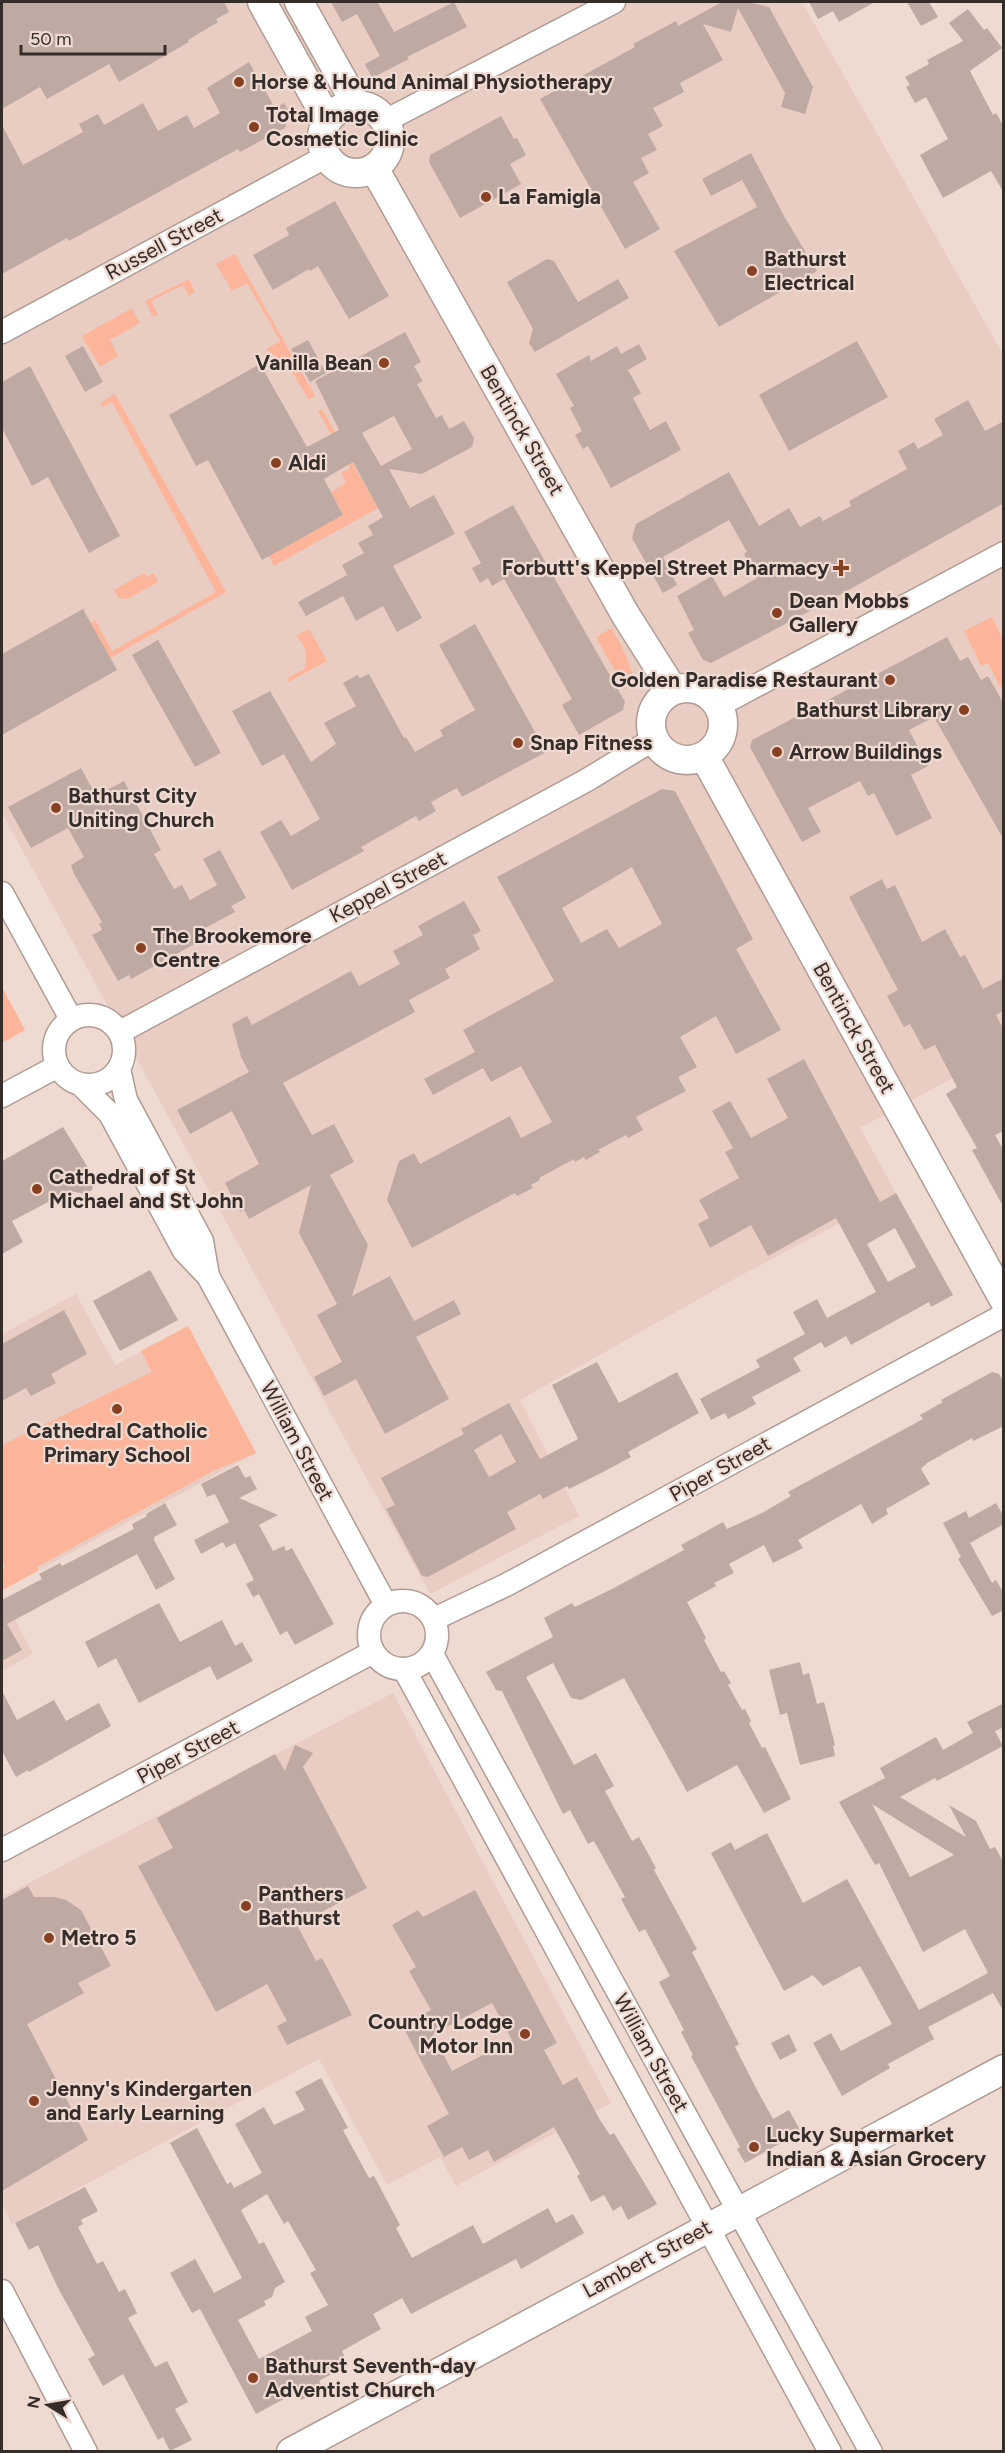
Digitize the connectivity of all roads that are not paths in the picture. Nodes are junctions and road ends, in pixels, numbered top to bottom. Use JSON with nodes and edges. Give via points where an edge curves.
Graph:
{"nodes":[{"id":1,"x":262,"y":2,"type":"edge"},
{"id":2,"x":299,"y":2,"type":"edge"},
{"id":3,"x":614,"y":2,"type":"edge"},
{"id":4,"x":356,"y":104,"type":"junction"},
{"id":5,"x":327,"y":119,"type":"junction"},
{"id":6,"x":385,"y":121,"type":"junction"},
{"id":7,"x":327,"y":156,"type":"junction"},
{"id":8,"x":374,"y":168,"type":"junction"},
{"id":9,"x":2,"y":332,"type":"edge"},
{"id":10,"x":1004,"y":553,"type":"edge"},
{"id":11,"x":673,"y":690,"type":"junction"},
{"id":12,"x":718,"y":706,"type":"junction"},
{"id":13,"x":654,"y":740,"type":"junction"},
{"id":14,"x":704,"y":756,"type":"junction"},
{"id":15,"x":2,"y":893,"type":"edge"},
{"id":16,"x":71,"y":1020,"type":"junction"},
{"id":17,"x":120,"y":1032,"type":"junction"},
{"id":18,"x":58,"y":1066,"type":"junction"},
{"id":19,"x":119,"y":1069,"type":"junction"},
{"id":20,"x":81,"y":1085,"type":"junction"},
{"id":21,"x":2,"y":1096,"type":"edge"},
{"id":22,"x":208,"y":1276,"type":"junction"},
{"id":23,"x":1004,"y":1300,"type":"edge"},
{"id":24,"x":1004,"y":1315,"type":"edge"},
{"id":25,"x":386,"y":1605,"type":"junction"},
{"id":26,"x":434,"y":1620,"type":"junction"},
{"id":27,"x":373,"y":1652,"type":"junction"},
{"id":28,"x":432,"y":1654,"type":"junction"},
{"id":29,"x":404,"y":1670,"type":"junction"},
{"id":30,"x":2,"y":1850,"type":"edge"},
{"id":31,"x":1004,"y":2069,"type":"edge"},
{"id":32,"x":738,"y":2211,"type":"junction"},
{"id":33,"x":707,"y":2227,"type":"junction"},
{"id":34,"x":2,"y":2290,"type":"edge"},
{"id":35,"x":86,"y":2451,"type":"edge"},
{"id":36,"x":291,"y":2451,"type":"edge"},
{"id":37,"x":830,"y":2451,"type":"edge"},
{"id":38,"x":871,"y":2451,"type":"edge"}],
"edges":[{"from":1,"to":5,"type":"main road"},
{"from":2,"to":4,"type":"main road"},
{"from":3,"to":6,"type":"street"},
{"from":4,"to":5,"type":"main road","via":[[335,111]]},
{"from":4,"to":6,"type":"main road","via":[[368,106]]},
{"from":5,"to":7,"type":"main road","via":[[322,138]]},
{"from":6,"to":8,"type":"main road","via":[[389,130],[388,151]]},
{"from":7,"to":8,"type":"main road","via":[[344,171]]},
{"from":7,"to":9,"type":"street","name":"Russell Street"},
{"from":8,"to":11,"type":"main road","name":"Bentinck Street","via":[[625,614]]},
{"from":10,"to":12,"type":"street"},
{"from":11,"to":12,"type":"main road","via":[[684,687],[704,691]]},
{"from":11,"to":13,"type":"main road","via":[[663,696],[651,716]]},
{"from":12,"to":14,"type":"main road","via":[[723,728],[713,749]]},
{"from":13,"to":14,"type":"main road","via":[[670,756]]},
{"from":13,"to":17,"type":"street","name":"Keppel Street"},
{"from":14,"to":23,"type":"main road","name":"Bentinck Street"},
{"from":15,"to":16,"type":"street"},
{"from":16,"to":17,"type":"street","via":[[98,1016]]},
{"from":16,"to":18,"type":"street","via":[[56,1038]]},
{"from":17,"to":19,"type":"street","name":"William Street","via":[[124,1051]]},
{"from":18,"to":20,"type":"street","name":"William Street","via":[[70,1080]]},
{"from":18,"to":21,"type":"street"},
{"from":19,"to":20,"type":"street","via":[[105,1082]]},
{"from":19,"to":22,"type":"street","name":"William Street","via":[[126,1100],[202,1241]]},
{"from":20,"to":22,"type":"street","name":"William Street","via":[[110,1114],[184,1251]]},
{"from":22,"to":25,"type":"street","name":"William Street"},
{"from":24,"to":26,"type":"street","name":"Piper Street","via":[[506,1586]]},
{"from":25,"to":26,"type":"street","via":[[396,1601],[418,1604]]},
{"from":25,"to":27,"type":"street","via":[[370,1626]]},
{"from":26,"to":28,"type":"street","via":[[437,1643]]},
{"from":27,"to":29,"type":"street","via":[[386,1665]]},
{"from":27,"to":30,"type":"street","name":"Piper Street"},
{"from":28,"to":29,"type":"street","via":[[420,1665]]},
{"from":28,"to":32,"type":"street","name":"William Street"},
{"from":29,"to":33,"type":"street","name":"William Street"},
{"from":31,"to":32,"type":"main road","name":"Lambert Street"},
{"from":32,"to":33,"type":"main road","name":"Lambert Street"},
{"from":32,"to":38,"type":"street","name":"William Street"},
{"from":33,"to":36,"type":"main road","name":"Lambert Street"},
{"from":33,"to":37,"type":"street","name":"William Street"},
{"from":34,"to":35,"type":"street"}]}
